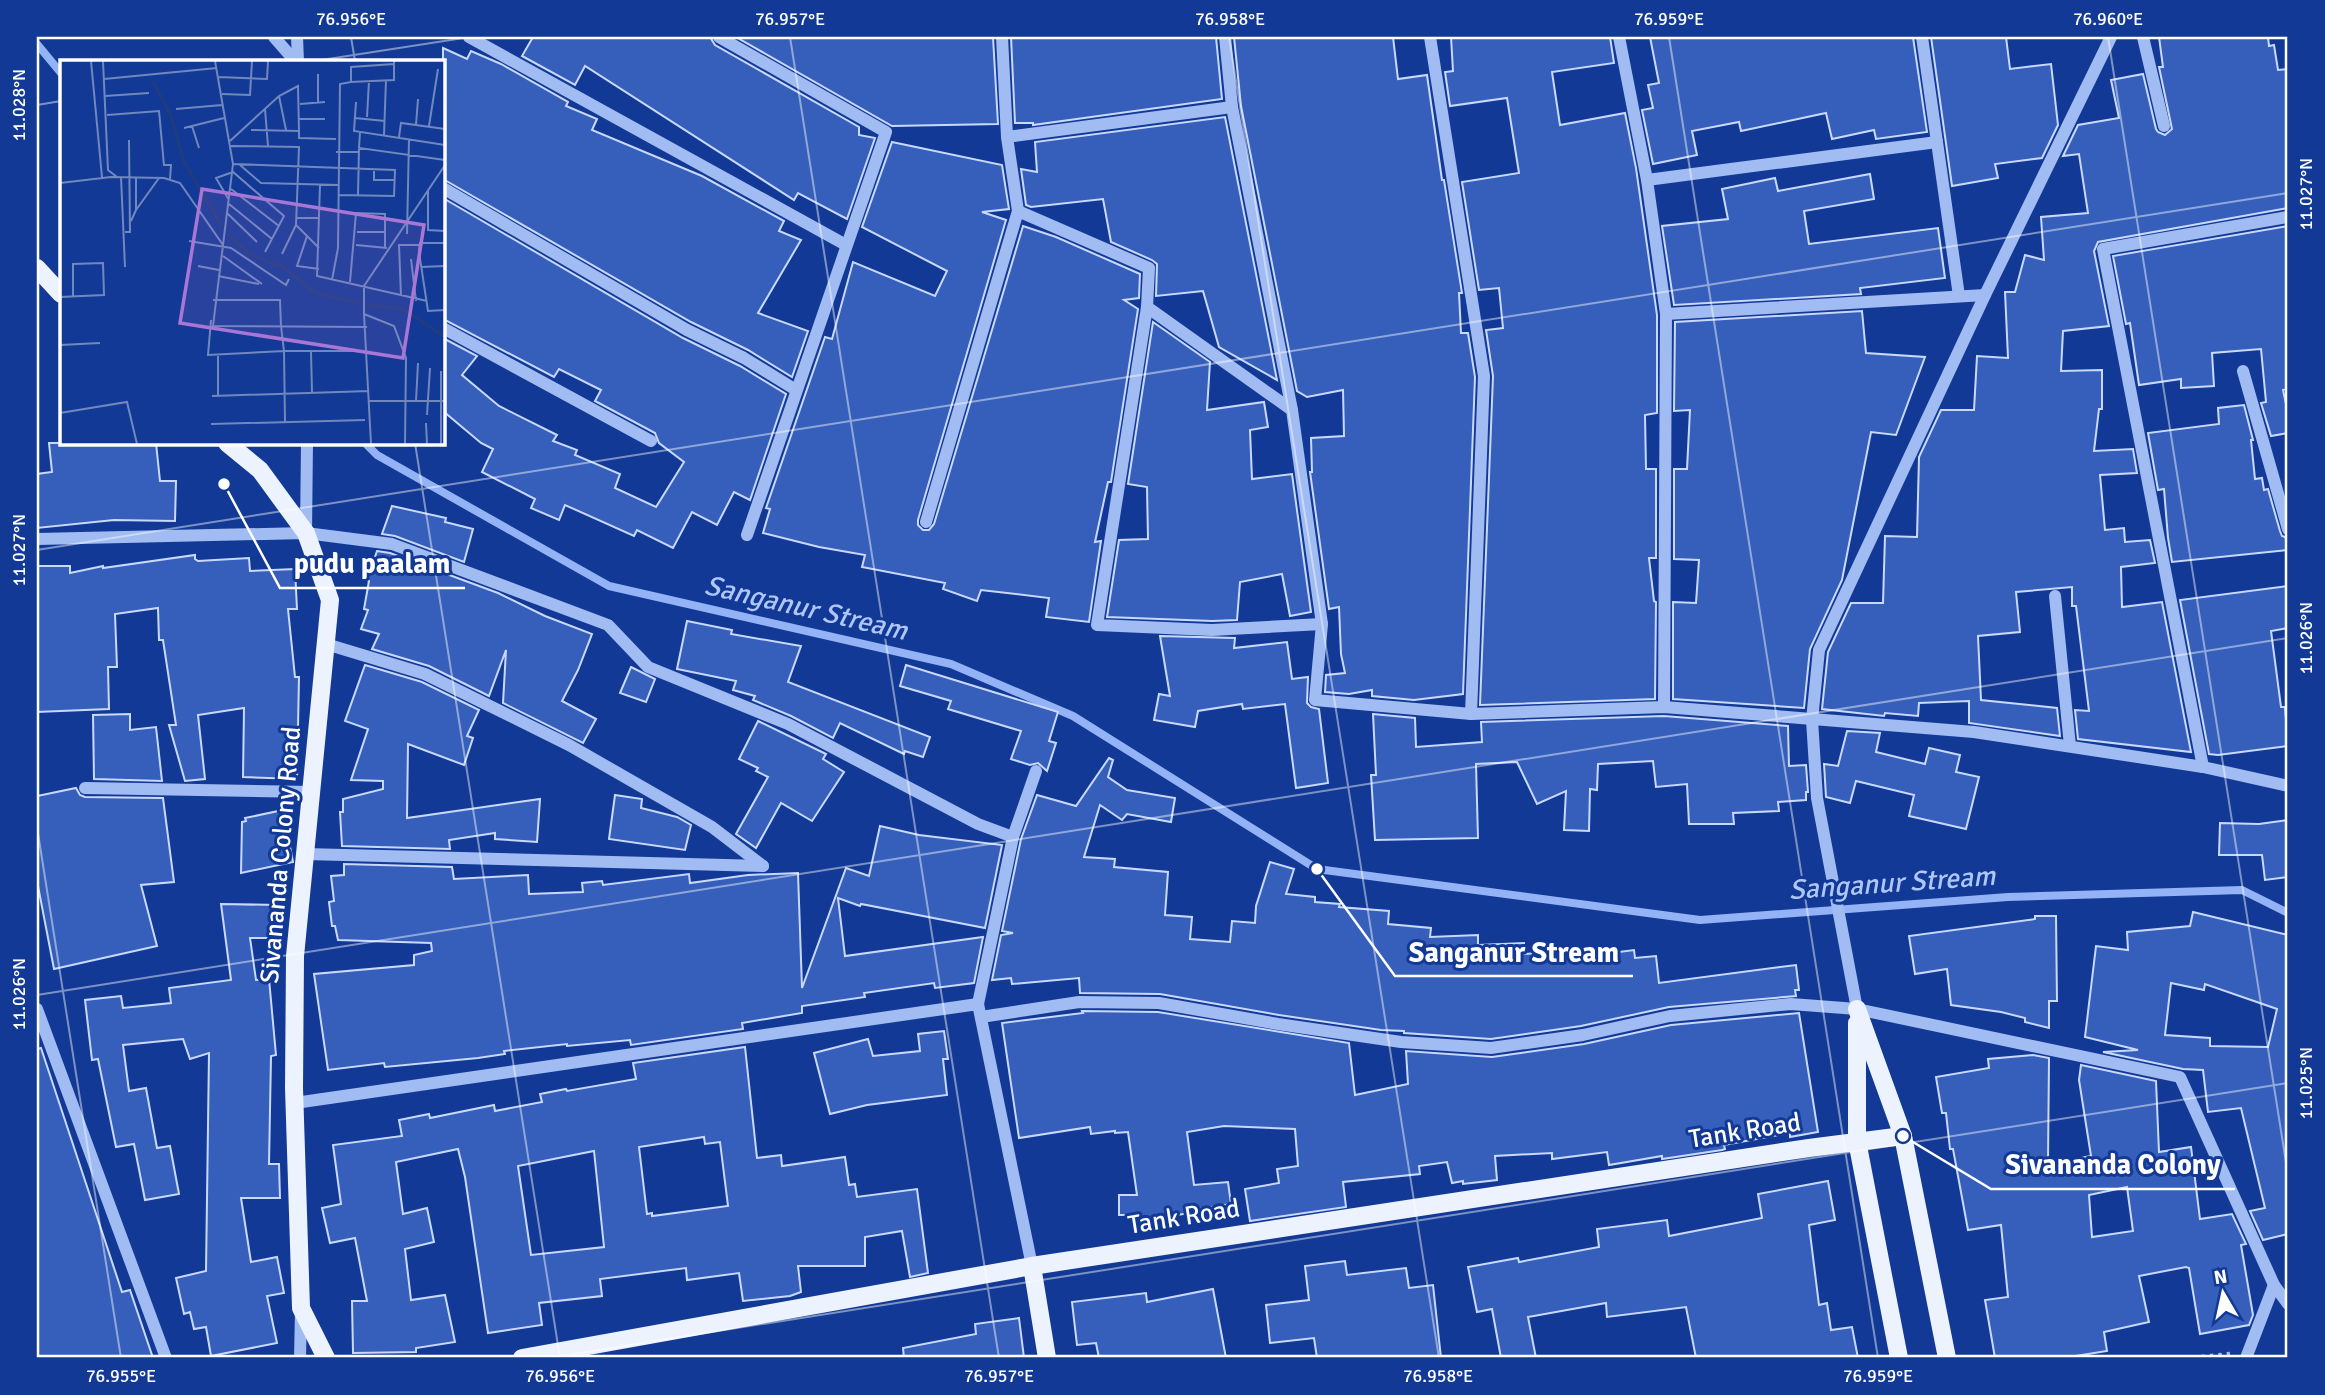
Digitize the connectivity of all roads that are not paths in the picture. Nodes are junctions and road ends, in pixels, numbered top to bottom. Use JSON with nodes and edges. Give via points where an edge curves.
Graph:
{"nodes":[{"id":1,"x":274,"y":37,"type":"edge"},
{"id":2,"x":297,"y":37,"type":"edge"},
{"id":3,"x":469,"y":37,"type":"edge"},
{"id":4,"x":719,"y":37,"type":"edge"},
{"id":5,"x":1002,"y":37,"type":"edge"},
{"id":6,"x":1226,"y":37,"type":"edge"},
{"id":7,"x":1430,"y":37,"type":"edge"},
{"id":8,"x":1619,"y":37,"type":"edge"},
{"id":9,"x":1922,"y":37,"type":"edge"},
{"id":10,"x":2111,"y":37,"type":"edge"},
{"id":11,"x":2143,"y":37,"type":"edge"},
{"id":12,"x":295,"y":60,"type":"edge"},
{"id":13,"x":296,"y":60,"type":"edge"},
{"id":14,"x":1232,"y":107,"type":"junction"},
{"id":15,"x":2164,"y":126,"type":"dead end"},
{"id":16,"x":1007,"y":137,"type":"junction"},
{"id":17,"x":1937,"y":142,"type":"junction"},
{"id":18,"x":1647,"y":180,"type":"junction"},
{"id":19,"x":444,"y":189,"type":"edge"},
{"id":20,"x":1018,"y":211,"type":"junction"},
{"id":21,"x":2288,"y":217,"type":"edge"},
{"id":22,"x":846,"y":245,"type":"junction"},
{"id":23,"x":37,"y":268,"type":"edge"},
{"id":24,"x":60,"y":293,"type":"edge"},
{"id":25,"x":1984,"y":295,"type":"junction"},
{"id":26,"x":1959,"y":296,"type":"junction"},
{"id":27,"x":1147,"y":307,"type":"junction"},
{"id":28,"x":1666,"y":314,"type":"junction"},
{"id":29,"x":444,"y":329,"type":"edge"},
{"id":30,"x":2244,"y":371,"type":"dead end"},
{"id":31,"x":796,"y":390,"type":"junction"},
{"id":32,"x":1292,"y":410,"type":"junction"},
{"id":33,"x":651,"y":441,"type":"dead end"},
{"id":34,"x":228,"y":444,"type":"edge"},
{"id":35,"x":307,"y":444,"type":"edge"},
{"id":36,"x":926,"y":523,"type":"dead end"},
{"id":37,"x":2288,"y":529,"type":"edge"},
{"id":38,"x":306,"y":533,"type":"junction"},
{"id":39,"x":747,"y":535,"type":"dead end"},
{"id":40,"x":37,"y":539,"type":"edge"},
{"id":41,"x":2055,"y":596,"type":"dead end"},
{"id":42,"x":1322,"y":624,"type":"junction"},
{"id":43,"x":326,"y":644,"type":"junction"},
{"id":44,"x":1664,"y":707,"type":"junction"},
{"id":45,"x":1471,"y":714,"type":"junction"},
{"id":46,"x":1812,"y":720,"type":"junction"},
{"id":47,"x":2070,"y":746,"type":"junction"},
{"id":48,"x":2203,"y":767,"type":"junction"},
{"id":49,"x":1035,"y":771,"type":"dead end"},
{"id":50,"x":2288,"y":786,"type":"edge"},
{"id":51,"x":85,"y":788,"type":"dead end"},
{"id":52,"x":311,"y":792,"type":"junction"},
{"id":53,"x":1013,"y":837,"type":"junction"},
{"id":54,"x":305,"y":854,"type":"junction"},
{"id":55,"x":37,"y":1009,"type":"edge"},
{"id":56,"x":1857,"y":1009,"type":"junction"},
{"id":57,"x":979,"y":1010,"type":"junction"},
{"id":58,"x":295,"y":1103,"type":"junction"},
{"id":59,"x":1903,"y":1136,"type":"junction"},
{"id":60,"x":1857,"y":1141,"type":"junction"},
{"id":61,"x":1032,"y":1266,"type":"junction"},
{"id":62,"x":2273,"y":1285,"type":"junction"},
{"id":63,"x":2288,"y":1304,"type":"edge"},
{"id":64,"x":301,"y":1307,"type":"junction"},
{"id":65,"x":2242,"y":1357,"type":"edge"},
{"id":66,"x":166,"y":1358,"type":"edge"},
{"id":67,"x":300,"y":1358,"type":"edge"},
{"id":68,"x":326,"y":1358,"type":"edge"},
{"id":69,"x":522,"y":1358,"type":"edge"},
{"id":70,"x":1047,"y":1358,"type":"edge"},
{"id":71,"x":1899,"y":1358,"type":"edge"},
{"id":72,"x":1947,"y":1358,"type":"edge"}],
"edges":[{"from":1,"to":12,"type":"street"},
{"from":2,"to":13,"type":"street"},
{"from":3,"to":22,"type":"street"},
{"from":4,"to":22,"type":"street","via":[[886,132]]},
{"from":5,"to":16,"type":"street"},
{"from":6,"to":14,"type":"street"},
{"from":7,"to":45,"type":"street","via":[[1484,376]]},
{"from":8,"to":18,"type":"street"},
{"from":9,"to":17,"type":"street"},
{"from":10,"to":25,"type":"street"},
{"from":11,"to":15,"type":"street"},
{"from":14,"to":16,"type":"street"},
{"from":14,"to":32,"type":"street"},
{"from":16,"to":20,"type":"street"},
{"from":17,"to":18,"type":"street"},
{"from":17,"to":26,"type":"street"},
{"from":18,"to":28,"type":"street"},
{"from":19,"to":31,"type":"street"},
{"from":20,"to":27,"type":"street","via":[[1149,268]]},
{"from":20,"to":36,"type":"street"},
{"from":21,"to":48,"type":"street","via":[[2102,249]]},
{"from":22,"to":31,"type":"street"},
{"from":23,"to":24,"type":"main road"},
{"from":25,"to":26,"type":"street"},
{"from":25,"to":46,"type":"street","via":[[1819,650]]},
{"from":26,"to":28,"type":"street"},
{"from":27,"to":32,"type":"street"},
{"from":27,"to":42,"type":"street","via":[[1097,625],[1212,630]]},
{"from":28,"to":44,"type":"street"},
{"from":29,"to":33,"type":"street"},
{"from":30,"to":37,"type":"street"},
{"from":31,"to":39,"type":"street"},
{"from":32,"to":42,"type":"street"},
{"from":34,"to":38,"type":"main road","name":"Sivananda Colony Road","via":[[260,470]]},
{"from":35,"to":38,"type":"street"},
{"from":38,"to":40,"type":"street"},
{"from":38,"to":43,"type":"main road","name":"Sivananda Colony Road","via":[[330,600]]},
{"from":38,"to":53,"type":"street","via":[[392,544],[608,625],[648,667],[788,724],[966,818]]},
{"from":41,"to":47,"type":"street"},
{"from":42,"to":45,"type":"street","via":[[1315,699]]},
{"from":43,"to":52,"type":"main road","name":"Sivananda Colony Road"},
{"from":43,"to":54,"type":"street","via":[[425,674],[569,745],[712,827],[763,866]]},
{"from":44,"to":45,"type":"street"},
{"from":44,"to":46,"type":"street"},
{"from":46,"to":47,"type":"street","via":[[1974,732]]},
{"from":46,"to":56,"type":"street","via":[[1817,798]]},
{"from":47,"to":48,"type":"street"},
{"from":48,"to":50,"type":"street"},
{"from":49,"to":53,"type":"street"},
{"from":51,"to":52,"type":"street"},
{"from":52,"to":54,"type":"main road","name":"Sivananda Colony Road"},
{"from":53,"to":57,"type":"street"},
{"from":54,"to":58,"type":"main road","name":"Sivananda Colony Road","via":[[295,956]]},
{"from":55,"to":66,"type":"street"},
{"from":56,"to":57,"type":"street","via":[[1791,1004],[1670,1016],[1491,1048],[1401,1042],[1159,1003],[1079,1002]]},
{"from":56,"to":59,"type":"main road"},
{"from":56,"to":60,"type":"main road"},
{"from":56,"to":62,"type":"street","via":[[2180,1077]]},
{"from":57,"to":58,"type":"street"},
{"from":57,"to":61,"type":"street"},
{"from":58,"to":64,"type":"main road","name":"Sivananda Colony Road"},
{"from":59,"to":60,"type":"main road","name":"Tank Road"},
{"from":59,"to":72,"type":"main road"},
{"from":60,"to":61,"type":"main road","name":"Tank Road"},
{"from":60,"to":71,"type":"main road"},
{"from":61,"to":69,"type":"main road","name":"Tank Road"},
{"from":61,"to":70,"type":"main road"},
{"from":62,"to":63,"type":"street"},
{"from":62,"to":65,"type":"street"},
{"from":64,"to":67,"type":"street"},
{"from":64,"to":68,"type":"main road"}]}
